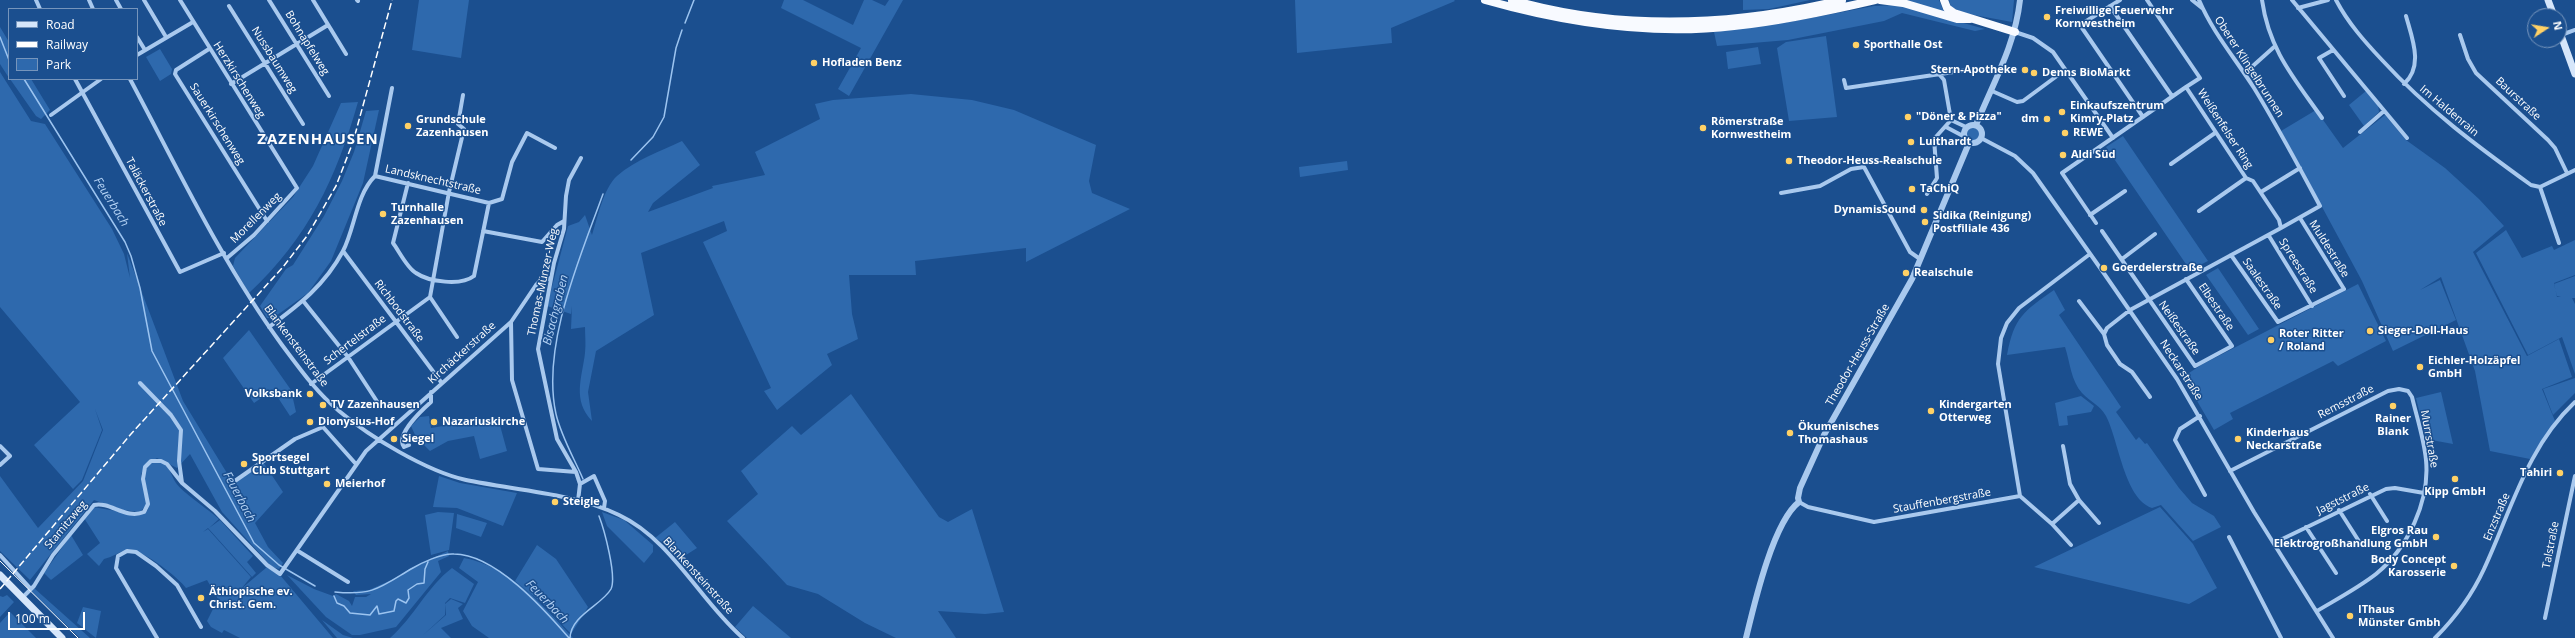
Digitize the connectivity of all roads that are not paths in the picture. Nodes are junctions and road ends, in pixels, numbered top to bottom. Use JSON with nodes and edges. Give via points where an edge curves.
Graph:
{"nodes":[{"id":1,"x":144,"y":0,"type":"edge"},
{"id":2,"x":180,"y":0,"type":"edge"},
{"id":3,"x":269,"y":0,"type":"edge"},
{"id":4,"x":313,"y":0,"type":"edge"},
{"id":5,"x":1485,"y":0,"type":"edge"},
{"id":6,"x":1512,"y":0,"type":"edge"},
{"id":7,"x":1842,"y":0,"type":"edge"},
{"id":8,"x":1874,"y":0,"type":"edge"},
{"id":9,"x":1880,"y":0,"type":"edge"},
{"id":10,"x":1944,"y":0,"type":"edge"},
{"id":11,"x":2020,"y":0,"type":"edge"},
{"id":12,"x":2120,"y":0,"type":"edge"},
{"id":13,"x":2147,"y":0,"type":"edge"},
{"id":14,"x":2192,"y":0,"type":"edge"},
{"id":15,"x":2199,"y":0,"type":"edge"},
{"id":16,"x":2262,"y":0,"type":"edge"},
{"id":17,"x":2292,"y":0,"type":"edge"},
{"id":18,"x":2328,"y":0,"type":"edge"},
{"id":19,"x":2336,"y":0,"type":"edge"},
{"id":20,"x":229,"y":6,"type":"dead end"},
{"id":21,"x":2110,"y":6,"type":"junction"},
{"id":22,"x":2203,"y":8,"type":"junction"},
{"id":23,"x":2298,"y":8,"type":"junction"},
{"id":24,"x":2406,"y":16,"type":"dead end"},
{"id":25,"x":1970,"y":19,"type":"junction"},
{"id":26,"x":192,"y":22,"type":"junction"},
{"id":27,"x":328,"y":25,"type":"junction"},
{"id":28,"x":2015,"y":32,"type":"junction"},
{"id":29,"x":2460,"y":35,"type":"dead end"},
{"id":30,"x":166,"y":36,"type":"junction"},
{"id":31,"x":138,"y":39,"type":"edge"},
{"id":32,"x":297,"y":44,"type":"junction"},
{"id":33,"x":2274,"y":47,"type":"junction"},
{"id":34,"x":209,"y":48,"type":"junction"},
{"id":35,"x":2565,"y":48,"type":"edge"},
{"id":36,"x":145,"y":50,"type":"junction"},
{"id":37,"x":2333,"y":50,"type":"junction"},
{"id":38,"x":138,"y":54,"type":"edge"},
{"id":39,"x":346,"y":54,"type":"dead end"},
{"id":40,"x":265,"y":63,"type":"junction"},
{"id":41,"x":1974,"y":69,"type":"dead end"},
{"id":42,"x":2065,"y":70,"type":"junction"},
{"id":43,"x":2244,"y":73,"type":"junction"},
{"id":44,"x":1939,"y":74,"type":"junction"},
{"id":45,"x":2575,"y":74,"type":"edge"},
{"id":46,"x":75,"y":80,"type":"edge"},
{"id":47,"x":99,"y":80,"type":"edge"},
{"id":48,"x":131,"y":80,"type":"edge"},
{"id":49,"x":1844,"y":80,"type":"dead end"},
{"id":50,"x":231,"y":84,"type":"junction"},
{"id":51,"x":2404,"y":84,"type":"junction"},
{"id":52,"x":2186,"y":87,"type":"junction"},
{"id":53,"x":392,"y":88,"type":"dead end"},
{"id":54,"x":1992,"y":91,"type":"junction"},
{"id":55,"x":81,"y":92,"type":"junction"},
{"id":56,"x":463,"y":95,"type":"dead end"},
{"id":57,"x":330,"y":96,"type":"dead end"},
{"id":58,"x":2172,"y":96,"type":"junction"},
{"id":59,"x":2344,"y":96,"type":"dead end"},
{"id":60,"x":2384,"y":111,"type":"junction"},
{"id":61,"x":50,"y":114,"type":"dead end"},
{"id":62,"x":2143,"y":117,"type":"junction"},
{"id":63,"x":2322,"y":118,"type":"dead end"},
{"id":64,"x":1951,"y":120,"type":"junction"},
{"id":65,"x":303,"y":124,"type":"dead end"},
{"id":66,"x":1976,"y":125,"type":"junction"},
{"id":67,"x":1946,"y":127,"type":"junction"},
{"id":68,"x":1966,"y":127,"type":"junction"},
{"id":69,"x":2360,"y":132,"type":"dead end"},
{"id":70,"x":2215,"y":133,"type":"junction"},
{"id":71,"x":1964,"y":136,"type":"junction"},
{"id":72,"x":1981,"y":138,"type":"junction"},
{"id":73,"x":2113,"y":138,"type":"junction"},
{"id":74,"x":2407,"y":138,"type":"dead end"},
{"id":75,"x":1969,"y":143,"type":"junction"},
{"id":76,"x":555,"y":148,"type":"dead end"},
{"id":77,"x":581,"y":158,"type":"dead end"},
{"id":78,"x":2171,"y":164,"type":"dead end"},
{"id":79,"x":2300,"y":168,"type":"junction"},
{"id":80,"x":2575,"y":170,"type":"edge"},
{"id":81,"x":2567,"y":173,"type":"junction"},
{"id":82,"x":375,"y":176,"type":"junction"},
{"id":83,"x":2246,"y":178,"type":"junction"},
{"id":84,"x":408,"y":183,"type":"junction"},
{"id":85,"x":2540,"y":187,"type":"junction"},
{"id":86,"x":297,"y":188,"type":"joint"},
{"id":87,"x":2125,"y":191,"type":"dead end"},
{"id":88,"x":449,"y":192,"type":"junction"},
{"id":89,"x":2261,"y":192,"type":"junction"},
{"id":90,"x":1781,"y":193,"type":"dead end"},
{"id":91,"x":1927,"y":194,"type":"dead end"},
{"id":92,"x":489,"y":203,"type":"junction"},
{"id":93,"x":2199,"y":212,"type":"dead end"},
{"id":94,"x":2090,"y":215,"type":"junction"},
{"id":95,"x":2300,"y":218,"type":"junction"},
{"id":96,"x":267,"y":221,"type":"junction"},
{"id":97,"x":564,"y":222,"type":"junction"},
{"id":98,"x":2096,"y":223,"type":"dead end"},
{"id":99,"x":2281,"y":228,"type":"junction"},
{"id":100,"x":483,"y":231,"type":"junction"},
{"id":101,"x":2102,"y":231,"type":"dead end"},
{"id":102,"x":2155,"y":234,"type":"dead end"},
{"id":103,"x":2269,"y":236,"type":"junction"},
{"id":104,"x":2559,"y":243,"type":"dead end"},
{"id":105,"x":343,"y":251,"type":"junction"},
{"id":106,"x":224,"y":253,"type":"junction"},
{"id":107,"x":2090,"y":254,"type":"junction"},
{"id":108,"x":2231,"y":255,"type":"junction"},
{"id":109,"x":227,"y":258,"type":"junction"},
{"id":110,"x":1920,"y":259,"type":"junction"},
{"id":111,"x":2122,"y":259,"type":"junction"},
{"id":112,"x":551,"y":278,"type":"junction"},
{"id":113,"x":2186,"y":279,"type":"junction"},
{"id":114,"x":433,"y":280,"type":"junction"},
{"id":115,"x":430,"y":297,"type":"junction"},
{"id":116,"x":2149,"y":300,"type":"junction"},
{"id":117,"x":2079,"y":301,"type":"dead end"},
{"id":118,"x":304,"y":302,"type":"junction"},
{"id":119,"x":2312,"y":306,"type":"junction"},
{"id":120,"x":2130,"y":310,"type":"junction"},
{"id":121,"x":396,"y":322,"type":"junction"},
{"id":122,"x":511,"y":322,"type":"junction"},
{"id":123,"x":269,"y":327,"type":"junction"},
{"id":124,"x":2104,"y":334,"type":"junction"},
{"id":125,"x":457,"y":336,"type":"dead end"},
{"id":126,"x":348,"y":357,"type":"junction"},
{"id":127,"x":2195,"y":366,"type":"joint"},
{"id":128,"x":441,"y":382,"type":"junction"},
{"id":129,"x":140,"y":383,"type":"dead end"},
{"id":130,"x":311,"y":384,"type":"junction"},
{"id":131,"x":2408,"y":391,"type":"joint"},
{"id":132,"x":431,"y":392,"type":"junction"},
{"id":133,"x":2150,"y":397,"type":"dead end"},
{"id":134,"x":2575,"y":402,"type":"edge"},
{"id":135,"x":380,"y":406,"type":"dead end"},
{"id":136,"x":2200,"y":416,"type":"junction"},
{"id":137,"x":380,"y":438,"type":"junction"},
{"id":138,"x":409,"y":445,"type":"dead end"},
{"id":139,"x":0,"y":446,"type":"edge"},
{"id":140,"x":2063,"y":446,"type":"dead end"},
{"id":141,"x":355,"y":463,"type":"junction"},
{"id":142,"x":0,"y":465,"type":"edge"},
{"id":143,"x":2230,"y":471,"type":"junction"},
{"id":144,"x":576,"y":472,"type":"junction"},
{"id":145,"x":2575,"y":476,"type":"edge"},
{"id":146,"x":182,"y":483,"type":"junction"},
{"id":147,"x":232,"y":483,"type":"dead end"},
{"id":148,"x":580,"y":484,"type":"junction"},
{"id":149,"x":2424,"y":493,"type":"junction"},
{"id":150,"x":2370,"y":494,"type":"junction"},
{"id":151,"x":2205,"y":495,"type":"dead end"},
{"id":152,"x":2020,"y":496,"type":"junction"},
{"id":153,"x":2078,"y":500,"type":"junction"},
{"id":154,"x":578,"y":501,"type":"junction"},
{"id":155,"x":1799,"y":502,"type":"junction"},
{"id":156,"x":604,"y":508,"type":"junction"},
{"id":157,"x":2339,"y":510,"type":"junction"},
{"id":158,"x":2387,"y":521,"type":"dead end"},
{"id":159,"x":2099,"y":523,"type":"dead end"},
{"id":160,"x":2052,"y":524,"type":"junction"},
{"id":161,"x":2306,"y":527,"type":"junction"},
{"id":162,"x":2229,"y":537,"type":"dead end"},
{"id":163,"x":2274,"y":544,"type":"junction"},
{"id":164,"x":2071,"y":545,"type":"dead end"},
{"id":165,"x":2362,"y":546,"type":"dead end"},
{"id":166,"x":298,"y":551,"type":"junction"},
{"id":167,"x":0,"y":555,"type":"edge"},
{"id":168,"x":2336,"y":573,"type":"dead end"},
{"id":169,"x":0,"y":575,"type":"edge"},
{"id":170,"x":348,"y":582,"type":"dead end"},
{"id":171,"x":30,"y":588,"type":"junction"},
{"id":172,"x":19,"y":597,"type":"junction"},
{"id":173,"x":2317,"y":611,"type":"junction"},
{"id":174,"x":2545,"y":618,"type":"dead end"},
{"id":175,"x":201,"y":627,"type":"dead end"},
{"id":176,"x":60,"y":637,"type":"edge"},
{"id":177,"x":157,"y":638,"type":"edge"},
{"id":178,"x":743,"y":638,"type":"edge"},
{"id":179,"x":1746,"y":638,"type":"edge"},
{"id":180,"x":2281,"y":638,"type":"edge"},
{"id":181,"x":2334,"y":638,"type":"edge"},
{"id":182,"x":2435,"y":638,"type":"edge"}],
"edges":[{"from":1,"to":30,"type":"street"},
{"from":2,"to":26,"type":"street","name":"Herzkirschenweg"},
{"from":3,"to":32,"type":"street","name":"Bohnapfelweg"},
{"from":4,"to":27,"type":"street"},
{"from":5,"to":8,"type":"highway","via":[[1568,20],[1654,29],[1695,29],[1765,22]]},
{"from":6,"to":7,"type":"highway","via":[[1612,19],[1694,21],[1764,15]]},
{"from":9,"to":25,"type":"highway","via":[[1904,3],[1957,19]]},
{"from":10,"to":25,"type":"highway","via":[[1947,8]]},
{"from":11,"to":28,"type":"street"},
{"from":12,"to":21,"type":"street"},
{"from":13,"to":52,"type":"street","via":[[2200,78]]},
{"from":14,"to":22,"type":"street"},
{"from":15,"to":22,"type":"street","name":"Oberer Klingelbrunnen"},
{"from":16,"to":33,"type":"street","via":[[2264,17]]},
{"from":17,"to":23,"type":"street"},
{"from":18,"to":23,"type":"street"},
{"from":19,"to":51,"type":"street","name":"Im Haldenrain","via":[[2360,37]]},
{"from":20,"to":40,"type":"street","name":"Nussbaumweg"},
{"from":21,"to":58,"type":"street"},
{"from":21,"to":62,"type":"street","via":[[2080,25]]},
{"from":22,"to":43,"type":"street","name":"Oberer Klingelbrunnen","via":[[2220,41]]},
{"from":23,"to":37,"type":"street"},
{"from":24,"to":51,"type":"street","via":[[2416,51],[2411,78]]},
{"from":25,"to":28,"type":"highway"},
{"from":26,"to":30,"type":"street"},
{"from":26,"to":34,"type":"street","name":"Herzkirschenweg"},
{"from":27,"to":32,"type":"street"},
{"from":27,"to":39,"type":"street"},
{"from":28,"to":42,"type":"street","via":[[2047,46]]},
{"from":28,"to":54,"type":"street"},
{"from":29,"to":81,"type":"street","name":"Baurstraße","via":[[2468,59],[2476,72],[2548,140],[2555,148]]},
{"from":30,"to":36,"type":"street"},
{"from":31,"to":36,"type":"street"},
{"from":32,"to":40,"type":"street"},
{"from":32,"to":57,"type":"street","name":"Bohnapfelweg"},
{"from":33,"to":43,"type":"street"},
{"from":33,"to":63,"type":"street"},
{"from":34,"to":50,"type":"street","name":"Herzkirschenweg"},
{"from":34,"to":96,"type":"street","name":"Sauerkirschenweg","via":[[176,70],[175,74]]},
{"from":35,"to":45,"type":"main road"},
{"from":36,"to":38,"type":"street"},
{"from":37,"to":59,"type":"street","via":[[2319,58]]},
{"from":37,"to":60,"type":"street"},
{"from":40,"to":50,"type":"street"},
{"from":40,"to":65,"type":"street","name":"Nussbaumweg"},
{"from":41,"to":44,"type":"street"},
{"from":42,"to":54,"type":"street","via":[[2023,101],[2017,102]]},
{"from":42,"to":73,"type":"street"},
{"from":43,"to":79,"type":"street","name":"Oberer Klingelbrunnen","via":[[2272,116]]},
{"from":44,"to":49,"type":"street","via":[[1846,88]]},
{"from":44,"to":64,"type":"street","via":[[1944,80]]},
{"from":46,"to":55,"type":"street","name":"Taläckerstraße"},
{"from":47,"to":55,"type":"street"},
{"from":48,"to":106,"type":"street","name":"Blankensteinstraße"},
{"from":50,"to":86,"type":"street","name":"Herzkirschenweg"},
{"from":51,"to":85,"type":"street","name":"Im Haldenrain","via":[[2466,138],[2531,185]]},
{"from":52,"to":58,"type":"street","name":"Weißenfelser Ring"},
{"from":52,"to":70,"type":"street","name":"Weißenfelser Ring","via":[[2214,126]]},
{"from":53,"to":82,"type":"street"},
{"from":54,"to":66,"type":"street"},
{"from":55,"to":61,"type":"street"},
{"from":55,"to":106,"type":"street","name":"Taläckerstraße","via":[[180,272]]},
{"from":56,"to":88,"type":"street","via":[[458,124],[464,129]]},
{"from":58,"to":62,"type":"street","name":"Weißenfelser Ring"},
{"from":60,"to":69,"type":"street"},
{"from":60,"to":74,"type":"street"},
{"from":62,"to":73,"type":"street","name":"Weißenfelser Ring"},
{"from":64,"to":67,"type":"street"},
{"from":64,"to":68,"type":"street"},
{"from":66,"to":68,"type":"street"},
{"from":66,"to":72,"type":"street","via":[[1982,132]]},
{"from":67,"to":71,"type":"street"},
{"from":67,"to":91,"type":"street","via":[[1940,130],[1934,139],[1937,178]]},
{"from":68,"to":71,"type":"street"},
{"from":70,"to":78,"type":"street"},
{"from":70,"to":83,"type":"street","name":"Weißenfelser Ring"},
{"from":71,"to":75,"type":"street"},
{"from":72,"to":75,"type":"street"},
{"from":72,"to":107,"type":"street","name":"Neckarstraße","via":[[2015,156],[2033,173]]},
{"from":73,"to":94,"type":"street","name":"Weißenfelser Ring","via":[[2062,173]]},
{"from":75,"to":110,"type":"street","name":"Theodor-Heuss-Straße"},
{"from":76,"to":92,"type":"street","name":"Landsknechtstraße","via":[[527,133],[512,162],[502,199]]},
{"from":77,"to":97,"type":"street","name":"Thomas-Münzer-Weg","via":[[569,180]]},
{"from":79,"to":89,"type":"street"},
{"from":79,"to":95,"type":"street","name":"Oberer Klingelbrunnen","via":[[2320,206]]},
{"from":80,"to":81,"type":"street"},
{"from":81,"to":85,"type":"street"},
{"from":82,"to":84,"type":"street","name":"Landsknechtstraße"},
{"from":82,"to":105,"type":"street","name":"Landsknechtstraße","via":[[365,190]]},
{"from":83,"to":89,"type":"street","name":"Weißenfelser Ring","via":[[2253,181]]},
{"from":83,"to":93,"type":"street"},
{"from":84,"to":88,"type":"street","name":"Landsknechtstraße"},
{"from":84,"to":114,"type":"street","via":[[393,243],[415,273]]},
{"from":85,"to":104,"type":"street"},
{"from":86,"to":96,"type":"street","name":"Morellenweg"},
{"from":87,"to":94,"type":"street"},
{"from":88,"to":92,"type":"street","name":"Landsknechtstraße"},
{"from":88,"to":114,"type":"street"},
{"from":89,"to":99,"type":"street","name":"Weißenfelser Ring","via":[[2279,220]]},
{"from":90,"to":110,"type":"street","via":[[1820,186],[1851,169],[1864,167],[1910,252]]},
{"from":92,"to":100,"type":"street"},
{"from":94,"to":98,"type":"street","name":"Weißenfelser Ring"},
{"from":95,"to":99,"type":"street"},
{"from":95,"to":119,"type":"street","name":"Muldestraße","via":[[2344,289]]},
{"from":96,"to":109,"type":"street","name":"Morellenweg"},
{"from":97,"to":100,"type":"street","via":[[557,225],[542,242]]},
{"from":97,"to":112,"type":"street","name":"Thomas-Münzer-Weg"},
{"from":99,"to":103,"type":"street"},
{"from":100,"to":114,"type":"street","via":[[474,276],[464,280]]},
{"from":101,"to":111,"type":"street"},
{"from":102,"to":111,"type":"street"},
{"from":103,"to":108,"type":"street"},
{"from":103,"to":119,"type":"street","name":"Spreestraße"},
{"from":105,"to":118,"type":"street","name":"Landsknechtstraße","via":[[326,277]]},
{"from":105,"to":121,"type":"street","name":"Richbodstraße"},
{"from":106,"to":109,"type":"street","name":"Blankensteinstraße"},
{"from":107,"to":120,"type":"street","name":"Neckarstraße"},
{"from":107,"to":152,"type":"street","via":[[2019,308],[2007,323],[2001,338],[1999,371]]},
{"from":108,"to":113,"type":"street"},
{"from":108,"to":119,"type":"street","name":"Saalestraße","via":[[2278,322]]},
{"from":109,"to":123,"type":"street","name":"Blankensteinstraße"},
{"from":110,"to":155,"type":"street","name":"Theodor-Heuss-Straße","via":[[1892,316],[1824,435],[1800,488]]},
{"from":111,"to":116,"type":"street"},
{"from":112,"to":122,"type":"street","name":"Kirchäckerstraße","via":[[541,280],[536,285]]},
{"from":112,"to":144,"type":"street","name":"Thomas-Münzer-Weg","via":[[538,349],[557,439]]},
{"from":113,"to":116,"type":"street"},
{"from":113,"to":127,"type":"street","name":"Elbestraße","via":[[2232,346]]},
{"from":114,"to":115,"type":"street"},
{"from":115,"to":121,"type":"street","name":"Schertelstraße"},
{"from":115,"to":125,"type":"street"},
{"from":116,"to":120,"type":"street"},
{"from":116,"to":127,"type":"street","name":"Neißestraße"},
{"from":117,"to":124,"type":"street"},
{"from":118,"to":123,"type":"street","name":"Landsknechtstraße"},
{"from":118,"to":126,"type":"street"},
{"from":120,"to":124,"type":"street","via":[[2112,322]]},
{"from":120,"to":136,"type":"street","name":"Neckarstraße"},
{"from":121,"to":126,"type":"street","name":"Schertelstraße"},
{"from":121,"to":128,"type":"street","name":"Richbodstraße"},
{"from":122,"to":128,"type":"street","name":"Kirchäckerstraße"},
{"from":122,"to":144,"type":"street","via":[[512,380],[538,469]]},
{"from":123,"to":130,"type":"street","name":"Blankensteinstraße"},
{"from":124,"to":133,"type":"street","via":[[2107,345],[2120,364],[2132,372]]},
{"from":126,"to":130,"type":"street","name":"Schertelstraße"},
{"from":126,"to":135,"type":"street"},
{"from":128,"to":132,"type":"street","name":"Kirchäckerstraße"},
{"from":129,"to":146,"type":"street","via":[[171,415],[180,430],[178,461]]},
{"from":130,"to":137,"type":"street","name":"Blankensteinstraße","via":[[341,413]]},
{"from":131,"to":143,"type":"street","name":"Remsstraße","via":[[2399,389],[2380,394]]},
{"from":131,"to":149,"type":"street","name":"Murrstraße","via":[[2412,397],[2426,459]]},
{"from":132,"to":137,"type":"street","name":"Kirchäckerstraße"},
{"from":132,"to":138,"type":"street","via":[[431,402],[413,419],[402,437],[404,447]]},
{"from":134,"to":182,"type":"street","name":"Enzstraße","via":[[2558,421],[2531,460],[2484,570],[2455,618]]},
{"from":136,"to":143,"type":"street","name":"Neckarstraße"},
{"from":136,"to":151,"type":"street","via":[[2180,429],[2175,440]]},
{"from":137,"to":141,"type":"street","name":"Kirchäckerstraße"},
{"from":137,"to":154,"type":"street","name":"Blankensteinstraße","via":[[420,463],[463,479]]},
{"from":139,"to":142,"type":"street","via":[[10,456]]},
{"from":140,"to":153,"type":"street","via":[[2070,484]]},
{"from":141,"to":147,"type":"street","via":[[323,427],[295,439]]},
{"from":141,"to":166,"type":"street","name":"Kirchäckerstraße"},
{"from":143,"to":163,"type":"street","name":"Neckarstraße"},
{"from":144,"to":148,"type":"street","name":"Thomas-Münzer-Weg"},
{"from":145,"to":174,"type":"street","name":"Talstraße"},
{"from":146,"to":166,"type":"street","name":"Kirchäckerstraße","via":[[215,510],[267,565],[280,574]]},
{"from":146,"to":171,"type":"street","name":"Stamitzweg","via":[[167,464],[157,460],[147,464],[143,479],[148,504],[144,512],[130,514],[94,505]]},
{"from":148,"to":154,"type":"street","name":"Thomas-Münzer-Weg"},
{"from":148,"to":156,"type":"street","via":[[594,476],[605,501]]},
{"from":149,"to":150,"type":"street","name":"Jagststraße","via":[[2395,488]]},
{"from":149,"to":173,"type":"street","name":"Murrstraße","via":[[2419,511],[2408,533],[2389,560],[2377,573],[2356,588]]},
{"from":150,"to":157,"type":"street","name":"Jagststraße"},
{"from":150,"to":158,"type":"street"},
{"from":152,"to":155,"type":"street","name":"Stauffenbergstraße","via":[[1874,522],[1808,507]]},
{"from":152,"to":160,"type":"street"},
{"from":153,"to":159,"type":"street"},
{"from":153,"to":160,"type":"street"},
{"from":154,"to":156,"type":"street","name":"Blankensteinstraße"},
{"from":155,"to":179,"type":"street","via":[[1787,515],[1776,540],[1757,594]]},
{"from":156,"to":178,"type":"street","name":"Blankensteinstraße","via":[[621,515],[663,548]]},
{"from":157,"to":161,"type":"street","name":"Jagststraße"},
{"from":157,"to":165,"type":"street"},
{"from":160,"to":164,"type":"street"},
{"from":161,"to":163,"type":"street","name":"Jagststraße"},
{"from":161,"to":168,"type":"street"},
{"from":162,"to":180,"type":"street"},
{"from":163,"to":173,"type":"street","name":"Neckarstraße"},
{"from":166,"to":170,"type":"street"},
{"from":167,"to":171,"type":"street"},
{"from":169,"to":172,"type":"main road"},
{"from":171,"to":172,"type":"street","name":"Stamitzweg"},
{"from":172,"to":176,"type":"main road"},
{"from":173,"to":181,"type":"street","name":"Neckarstraße"},
{"from":175,"to":177,"type":"street","via":[[177,585],[136,552],[127,552],[118,556],[116,568]]}]}
